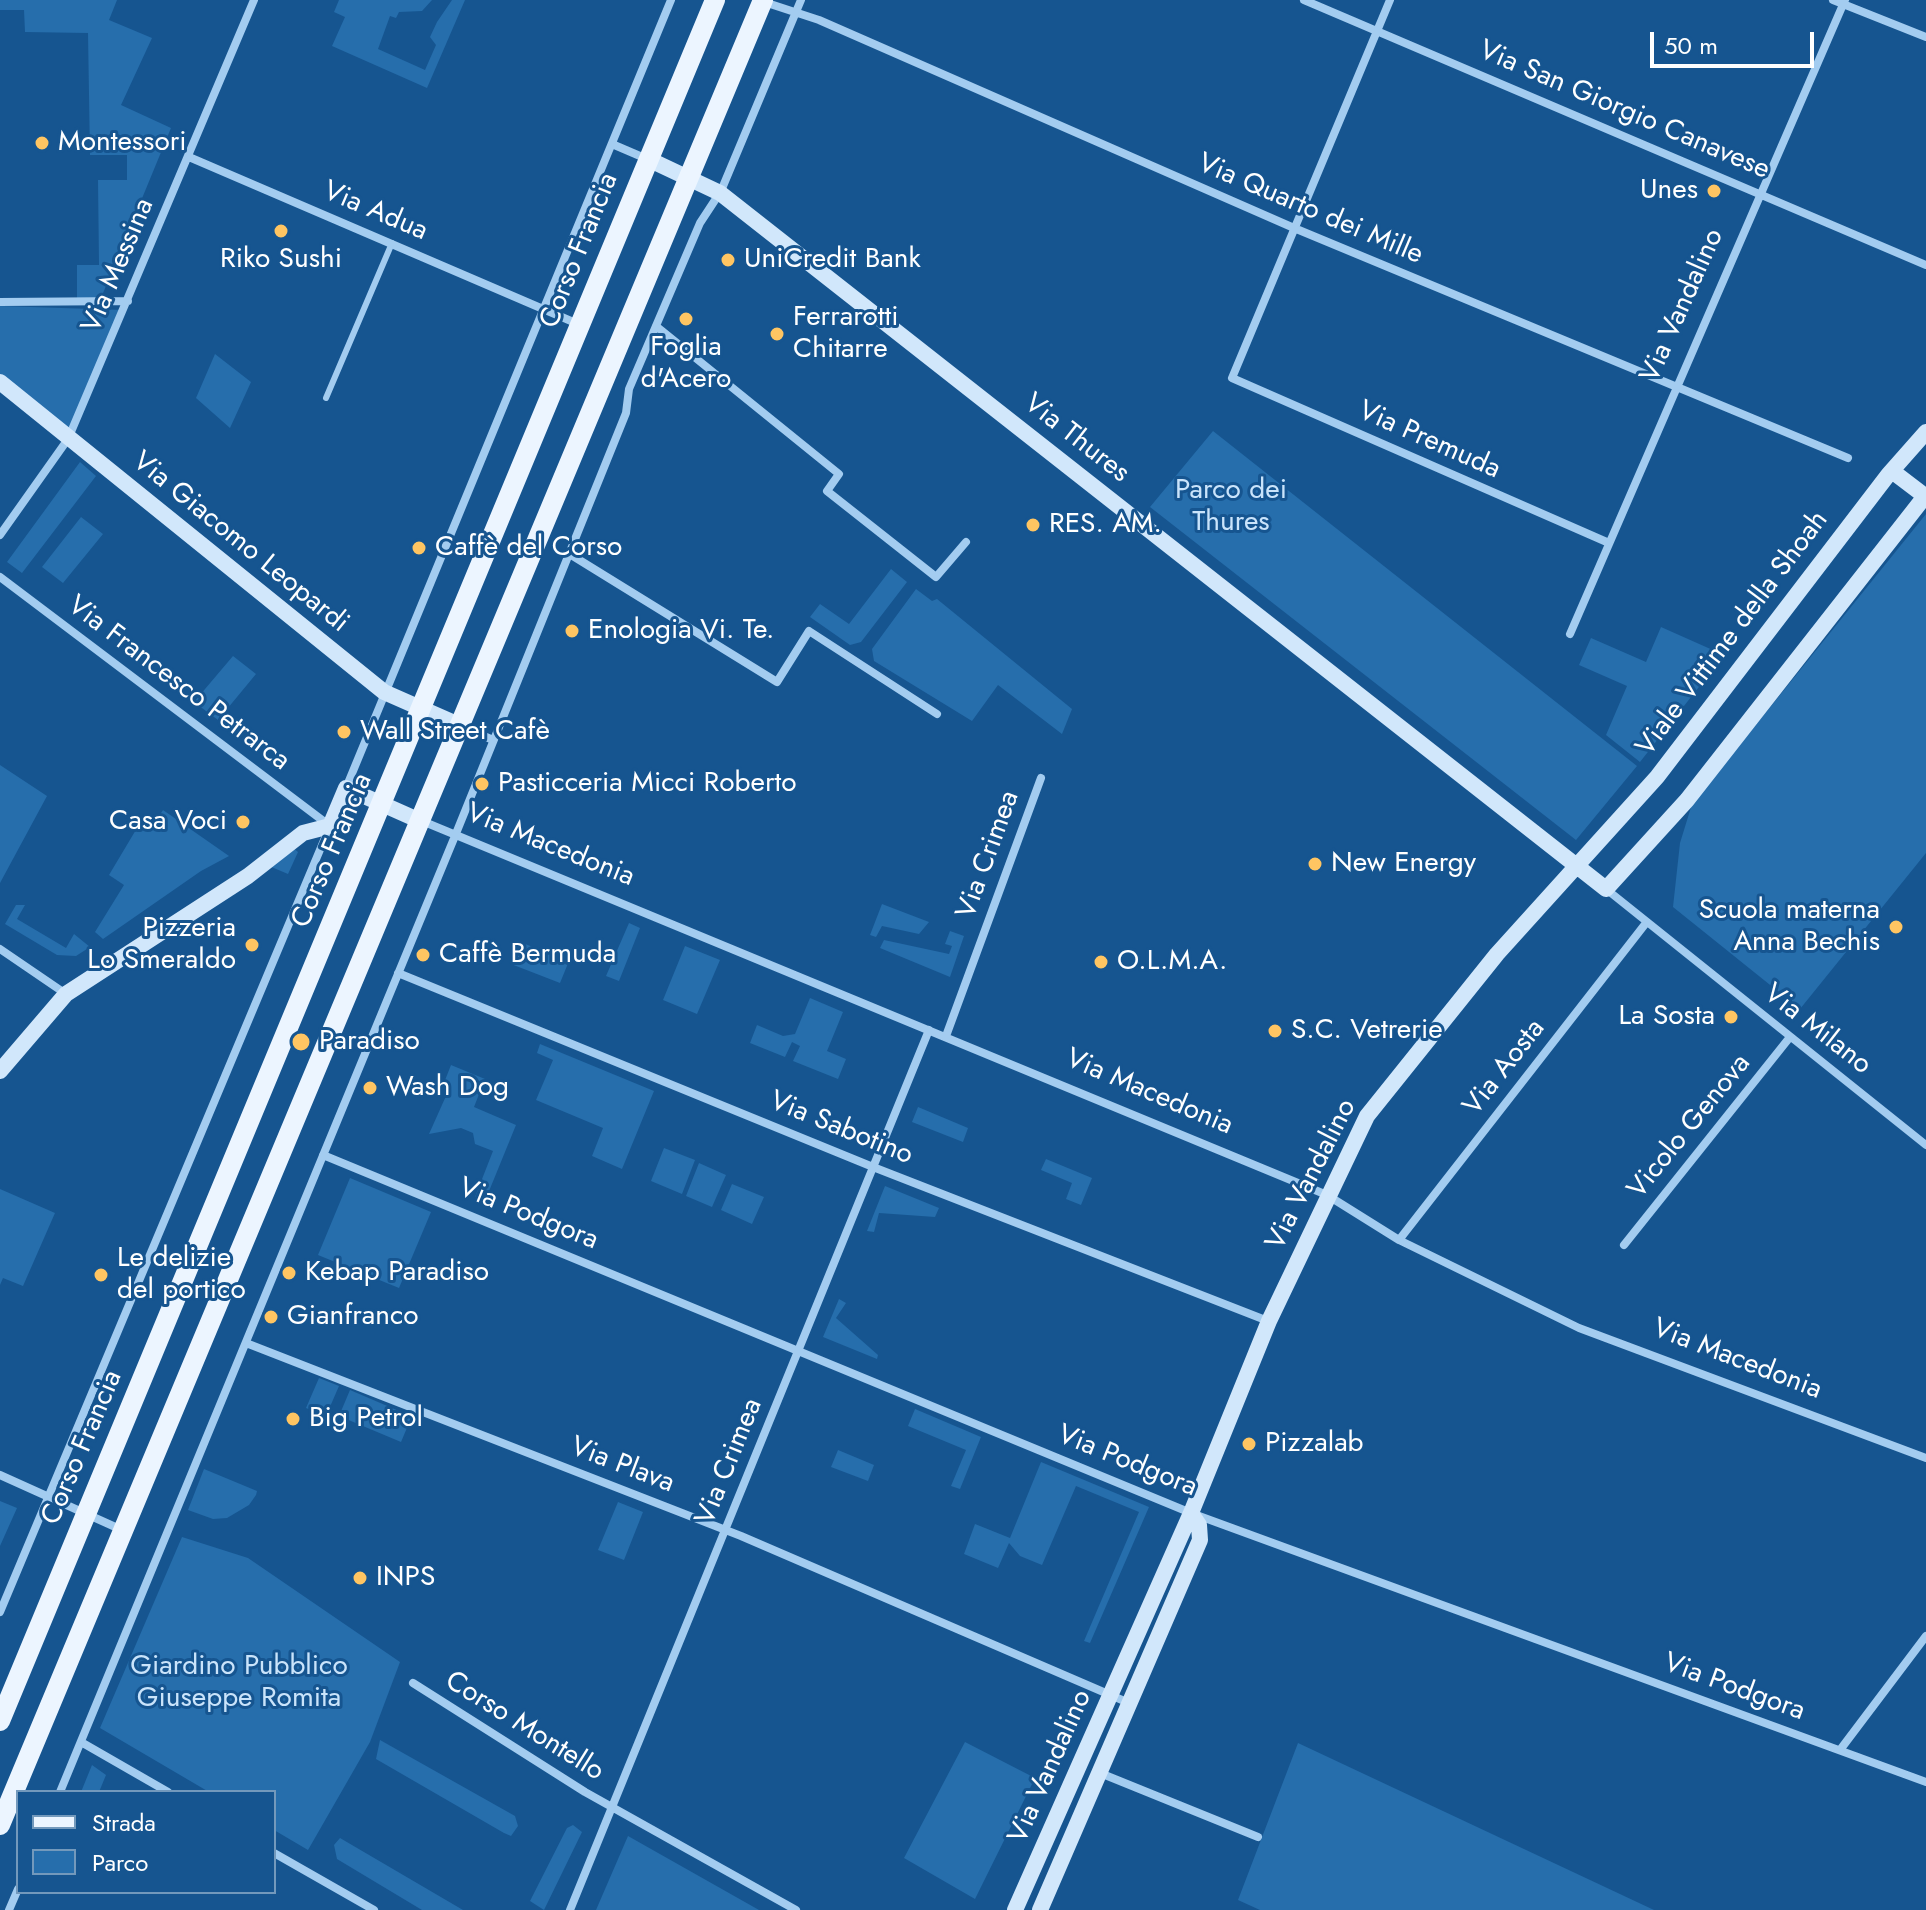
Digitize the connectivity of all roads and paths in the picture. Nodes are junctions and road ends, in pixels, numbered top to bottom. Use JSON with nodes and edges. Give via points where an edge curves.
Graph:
{"nodes":[{"id":1,"x":254,"y":0,"type":"edge"},
{"id":2,"x":671,"y":0,"type":"edge"},
{"id":3,"x":715,"y":0,"type":"edge"},
{"id":4,"x":801,"y":0,"type":"edge"},
{"id":5,"x":1304,"y":0,"type":"edge"},
{"id":6,"x":1390,"y":0,"type":"edge"},
{"id":7,"x":1833,"y":0,"type":"edge"},
{"id":8,"x":761,"y":1,"type":"edge"},
{"id":9,"x":1844,"y":2,"type":"edge"},
{"id":10,"x":796,"y":12,"type":"junction"},
{"id":11,"x":1377,"y":30,"type":"junction"},
{"id":12,"x":1926,"y":37,"type":"edge"},
{"id":13,"x":612,"y":144,"type":"junction"},
{"id":14,"x":189,"y":157,"type":"junction"},
{"id":15,"x":648,"y":159,"type":"junction"},
{"id":16,"x":687,"y":176,"type":"junction"},
{"id":17,"x":720,"y":193,"type":"junction"},
{"id":18,"x":1761,"y":193,"type":"junction"},
{"id":19,"x":1294,"y":228,"type":"junction"},
{"id":20,"x":392,"y":243,"type":"junction"},
{"id":21,"x":1926,"y":265,"type":"edge"},
{"id":22,"x":128,"y":301,"type":"junction"},
{"id":23,"x":0,"y":302,"type":"edge"},
{"id":24,"x":543,"y":308,"type":"junction"},
{"id":25,"x":580,"y":324,"type":"junction"},
{"id":26,"x":656,"y":326,"type":"junction"},
{"id":27,"x":0,"y":382,"type":"edge"},
{"id":28,"x":1676,"y":387,"type":"junction"},
{"id":29,"x":326,"y":398,"type":"dead end"},
{"id":30,"x":1926,"y":432,"type":"edge"},
{"id":31,"x":68,"y":439,"type":"junction"},
{"id":32,"x":1848,"y":458,"type":"dead end"},
{"id":33,"x":1892,"y":471,"type":"junction"},
{"id":34,"x":1926,"y":496,"type":"edge"},
{"id":35,"x":0,"y":535,"type":"edge"},
{"id":36,"x":966,"y":542,"type":"dead end"},
{"id":37,"x":1609,"y":543,"type":"junction"},
{"id":38,"x":568,"y":553,"type":"junction"},
{"id":39,"x":0,"y":577,"type":"edge"},
{"id":40,"x":1570,"y":634,"type":"dead end"},
{"id":41,"x":384,"y":692,"type":"junction"},
{"id":42,"x":422,"y":709,"type":"junction"},
{"id":43,"x":937,"y":714,"type":"dead end"},
{"id":44,"x":459,"y":725,"type":"junction"},
{"id":45,"x":493,"y":740,"type":"junction"},
{"id":46,"x":1041,"y":778,"type":"dead end"},
{"id":47,"x":346,"y":788,"type":"junction"},
{"id":48,"x":383,"y":804,"type":"junction"},
{"id":49,"x":418,"y":820,"type":"junction"},
{"id":50,"x":330,"y":826,"type":"junction"},
{"id":51,"x":455,"y":836,"type":"junction"},
{"id":52,"x":1577,"y":865,"type":"junction"},
{"id":53,"x":1606,"y":889,"type":"junction"},
{"id":54,"x":1646,"y":923,"type":"junction"},
{"id":55,"x":0,"y":949,"type":"edge"},
{"id":56,"x":398,"y":973,"type":"junction"},
{"id":57,"x":66,"y":994,"type":"junction"},
{"id":58,"x":929,"y":1030,"type":"junction"},
{"id":59,"x":946,"y":1036,"type":"junction"},
{"id":60,"x":1790,"y":1037,"type":"junction"},
{"id":61,"x":0,"y":1071,"type":"edge"},
{"id":62,"x":1926,"y":1145,"type":"edge"},
{"id":63,"x":323,"y":1155,"type":"junction"},
{"id":64,"x":873,"y":1167,"type":"junction"},
{"id":65,"x":1327,"y":1195,"type":"junction"},
{"id":66,"x":1399,"y":1240,"type":"junction"},
{"id":67,"x":1624,"y":1245,"type":"dead end"},
{"id":68,"x":1269,"y":1321,"type":"junction"},
{"id":69,"x":246,"y":1343,"type":"junction"},
{"id":70,"x":799,"y":1351,"type":"junction"},
{"id":71,"x":1926,"y":1458,"type":"edge"},
{"id":72,"x":0,"y":1475,"type":"edge"},
{"id":73,"x":48,"y":1499,"type":"junction"},
{"id":74,"x":1191,"y":1513,"type":"junction"},
{"id":75,"x":85,"y":1515,"type":"junction"},
{"id":76,"x":122,"y":1530,"type":"junction"},
{"id":77,"x":726,"y":1530,"type":"junction"},
{"id":78,"x":0,"y":1612,"type":"edge"},
{"id":79,"x":1926,"y":1636,"type":"edge"},
{"id":80,"x":413,"y":1683,"type":"dead end"},
{"id":81,"x":1111,"y":1696,"type":"junction"},
{"id":82,"x":1129,"y":1703,"type":"junction"},
{"id":83,"x":0,"y":1721,"type":"edge"},
{"id":84,"x":81,"y":1742,"type":"junction"},
{"id":85,"x":1840,"y":1750,"type":"junction"},
{"id":86,"x":1099,"y":1772,"type":"junction"},
{"id":87,"x":1926,"y":1782,"type":"edge"},
{"id":88,"x":61,"y":1790,"type":"edge"},
{"id":89,"x":165,"y":1790,"type":"edge"},
{"id":90,"x":613,"y":1807,"type":"junction"},
{"id":91,"x":0,"y":1825,"type":"edge"},
{"id":92,"x":1258,"y":1837,"type":"dead end"},
{"id":93,"x":276,"y":1854,"type":"edge"},
{"id":94,"x":374,"y":1910,"type":"edge"},
{"id":95,"x":570,"y":1910,"type":"edge"},
{"id":96,"x":796,"y":1910,"type":"edge"},
{"id":97,"x":1015,"y":1910,"type":"edge"},
{"id":98,"x":1040,"y":1910,"type":"edge"}],
"edges":[{"from":1,"to":14,"type":"street","name":"Via Messina"},
{"from":2,"to":13,"type":"street","name":"Corso Francia"},
{"from":3,"to":15,"type":"main road","name":"Corso Francia"},
{"from":4,"to":10,"type":"street"},
{"from":5,"to":11,"type":"street","name":"Via San Giorgio Canavese"},
{"from":6,"to":11,"type":"street"},
{"from":7,"to":9,"type":"street"},
{"from":8,"to":10,"type":"street","name":"Via Quarto dei Mille"},
{"from":8,"to":16,"type":"main road"},
{"from":9,"to":12,"type":"street"},
{"from":9,"to":18,"type":"street","name":"Via Vandalino"},
{"from":10,"to":17,"type":"street"},
{"from":10,"to":19,"type":"street","name":"Via Quarto dei Mille"},
{"from":11,"to":18,"type":"street","name":"Via San Giorgio Canavese"},
{"from":11,"to":19,"type":"street"},
{"from":13,"to":15,"type":"street","name":"Via Thures"},
{"from":13,"to":24,"type":"street","name":"Corso Francia"},
{"from":14,"to":20,"type":"street","name":"Via Adua"},
{"from":14,"to":22,"type":"street","name":"Via Messina"},
{"from":15,"to":16,"type":"street","name":"Via Thures"},
{"from":15,"to":25,"type":"main road","name":"Corso Francia"},
{"from":16,"to":17,"type":"street","name":"Via Thures"},
{"from":16,"to":44,"type":"main road"},
{"from":17,"to":26,"type":"street","via":[[700,223]]},
{"from":17,"to":52,"type":"street","name":"Via Thures"},
{"from":18,"to":21,"type":"street","name":"Via San Giorgio Canavese"},
{"from":18,"to":28,"type":"street","name":"Via Vandalino"},
{"from":19,"to":28,"type":"street","name":"Via Quarto dei Mille"},
{"from":19,"to":37,"type":"street","name":"Via Premuda","via":[[1232,378]]},
{"from":20,"to":24,"type":"street","name":"Via Adua"},
{"from":20,"to":29,"type":"lane"},
{"from":22,"to":23,"type":"street"},
{"from":22,"to":31,"type":"street","name":"Via Messina"},
{"from":24,"to":25,"type":"street","name":"Via Adua"},
{"from":24,"to":41,"type":"street","name":"Corso Francia"},
{"from":25,"to":42,"type":"main road","name":"Corso Francia"},
{"from":26,"to":36,"type":"street","via":[[839,474],[827,491],[936,577]]},
{"from":26,"to":38,"type":"street"},
{"from":27,"to":31,"type":"street","name":"Via Giacomo Leopardi"},
{"from":28,"to":32,"type":"street","name":"Via Quarto dei Mille"},
{"from":28,"to":37,"type":"street","name":"Via Vandalino"},
{"from":30,"to":33,"type":"street","name":"Viale Vittime della Shoah"},
{"from":31,"to":35,"type":"street","name":"Via Messina"},
{"from":31,"to":41,"type":"street","name":"Via Giacomo Leopardi"},
{"from":33,"to":34,"type":"street"},
{"from":33,"to":52,"type":"street","name":"Viale Vittime della Shoah","via":[[1657,777]]},
{"from":34,"to":53,"type":"street","via":[[1687,800]]},
{"from":37,"to":40,"type":"street","name":"Via Vandalino"},
{"from":38,"to":43,"type":"street","via":[[777,682],[809,631]]},
{"from":38,"to":45,"type":"street"},
{"from":39,"to":50,"type":"street","name":"Via Francesco Petrarca"},
{"from":41,"to":42,"type":"street","name":"Via Giacomo Leopardi"},
{"from":41,"to":47,"type":"street","name":"Corso Francia"},
{"from":42,"to":44,"type":"street","name":"Via Giacomo Leopardi"},
{"from":42,"to":48,"type":"main road","name":"Corso Francia"},
{"from":44,"to":45,"type":"street"},
{"from":44,"to":49,"type":"main road"},
{"from":45,"to":51,"type":"street"},
{"from":46,"to":59,"type":"street","name":"Via Crimea"},
{"from":47,"to":48,"type":"street","name":"Via Macedonia"},
{"from":47,"to":50,"type":"street","name":"Corso Francia"},
{"from":48,"to":49,"type":"street","name":"Via Macedonia"},
{"from":48,"to":75,"type":"main road","name":"Corso Francia"},
{"from":49,"to":51,"type":"street","name":"Via Macedonia"},
{"from":49,"to":76,"type":"main road"},
{"from":50,"to":57,"type":"street","via":[[303,833],[248,876]]},
{"from":50,"to":73,"type":"street","name":"Corso Francia"},
{"from":51,"to":56,"type":"street"},
{"from":51,"to":58,"type":"street","name":"Via Macedonia"},
{"from":52,"to":53,"type":"street","name":"Via Thures"},
{"from":52,"to":65,"type":"street","name":"Via Vandalino","via":[[1497,954],[1367,1116]]},
{"from":53,"to":54,"type":"street","name":"Via Milano"},
{"from":54,"to":60,"type":"street","name":"Via Milano"},
{"from":54,"to":66,"type":"street","name":"Via Aosta"},
{"from":55,"to":57,"type":"street"},
{"from":56,"to":63,"type":"street"},
{"from":56,"to":64,"type":"street","name":"Via Sabotino"},
{"from":57,"to":61,"type":"street"},
{"from":58,"to":59,"type":"street","name":"Via Macedonia"},
{"from":58,"to":64,"type":"street","name":"Via Crimea"},
{"from":59,"to":65,"type":"street","name":"Via Macedonia"},
{"from":60,"to":62,"type":"street","name":"Via Milano"},
{"from":60,"to":67,"type":"street","name":"Vicolo Genova"},
{"from":63,"to":69,"type":"street"},
{"from":63,"to":70,"type":"street","name":"Via Podgora"},
{"from":64,"to":68,"type":"street","name":"Via Sabotino"},
{"from":64,"to":70,"type":"street","name":"Via Crimea"},
{"from":65,"to":66,"type":"street","name":"Via Macedonia"},
{"from":65,"to":68,"type":"street","name":"Via Vandalino"},
{"from":66,"to":71,"type":"street","name":"Via Macedonia","via":[[1579,1328]]},
{"from":68,"to":74,"type":"street","name":"Via Vandalino"},
{"from":69,"to":77,"type":"street","name":"Via Plava"},
{"from":69,"to":84,"type":"street"},
{"from":70,"to":74,"type":"street","name":"Via Podgora"},
{"from":70,"to":77,"type":"street","name":"Via Crimea"},
{"from":72,"to":73,"type":"street"},
{"from":73,"to":75,"type":"street"},
{"from":73,"to":78,"type":"street","name":"Corso Francia"},
{"from":74,"to":81,"type":"street","name":"Via Vandalino"},
{"from":74,"to":82,"type":"street","name":"Via Vandalino","via":[[1200,1540]]},
{"from":74,"to":85,"type":"street","name":"Via Podgora"},
{"from":75,"to":76,"type":"street"},
{"from":75,"to":83,"type":"main road","name":"Corso Francia"},
{"from":76,"to":91,"type":"main road"},
{"from":77,"to":81,"type":"street","name":"Via Plava"},
{"from":77,"to":90,"type":"street","name":"Via Crimea"},
{"from":79,"to":85,"type":"street"},
{"from":80,"to":90,"type":"street","name":"Corso Montello"},
{"from":81,"to":82,"type":"street","name":"Via Plava"},
{"from":81,"to":97,"type":"street","name":"Via Vandalino"},
{"from":82,"to":86,"type":"street","name":"Via Vandalino"},
{"from":84,"to":88,"type":"street"},
{"from":84,"to":89,"type":"street"},
{"from":85,"to":87,"type":"street","name":"Via Podgora"},
{"from":86,"to":92,"type":"street"},
{"from":86,"to":98,"type":"street","name":"Via Vandalino"},
{"from":90,"to":95,"type":"street","name":"Via Crimea"},
{"from":90,"to":96,"type":"street","name":"Corso Montello"},
{"from":93,"to":94,"type":"street"}]}
